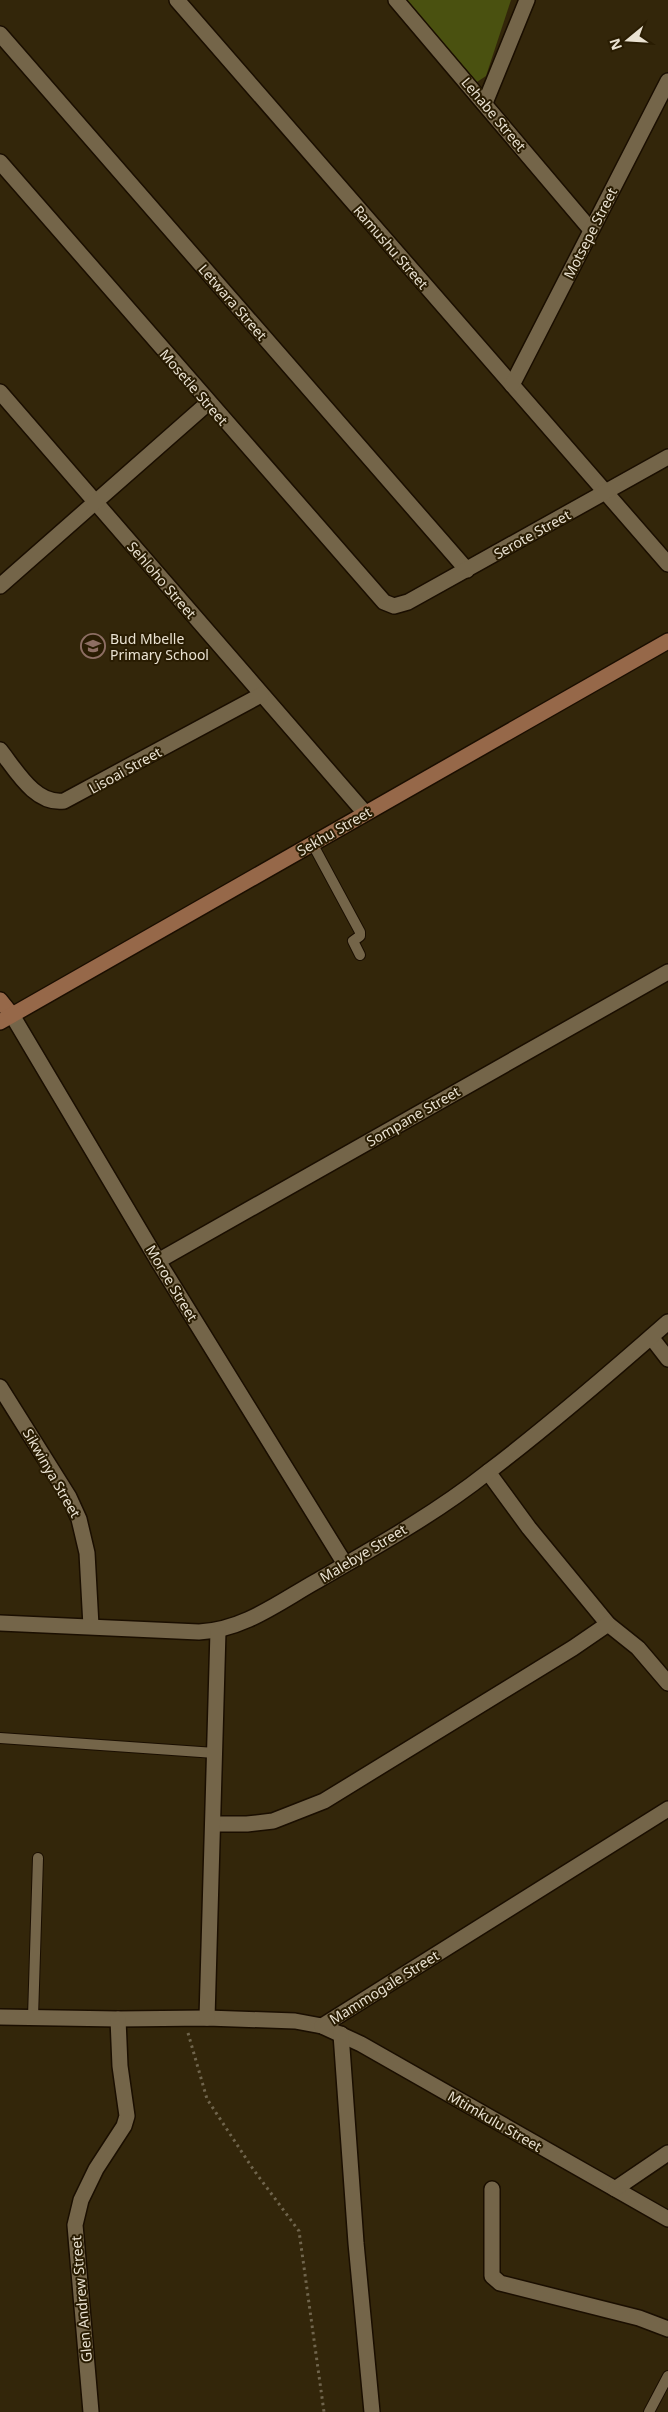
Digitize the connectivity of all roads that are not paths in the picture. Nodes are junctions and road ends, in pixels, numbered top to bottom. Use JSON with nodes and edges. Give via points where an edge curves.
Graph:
{"nodes":[{"id":1,"x":177,"y":0,"type":"edge"},
{"id":2,"x":396,"y":0,"type":"edge"},
{"id":3,"x":527,"y":0,"type":"edge"},
{"id":4,"x":0,"y":34,"type":"edge"},
{"id":5,"x":668,"y":81,"type":"edge"},
{"id":6,"x":485,"y":103,"type":"junction"},
{"id":7,"x":0,"y":162,"type":"edge"},
{"id":8,"x":591,"y":230,"type":"junction"},
{"id":9,"x":512,"y":385,"type":"junction"},
{"id":10,"x":0,"y":392,"type":"edge"},
{"id":11,"x":208,"y":403,"type":"junction"},
{"id":12,"x":668,"y":444,"type":"edge"},
{"id":13,"x":663,"y":460,"type":"edge"},
{"id":14,"x":606,"y":493,"type":"junction"},
{"id":15,"x":95,"y":502,"type":"junction"},
{"id":16,"x":668,"y":564,"type":"edge"},
{"id":17,"x":467,"y":570,"type":"junction"},
{"id":18,"x":0,"y":586,"type":"edge"},
{"id":19,"x":394,"y":606,"type":"joint"},
{"id":20,"x":668,"y":640,"type":"edge"},
{"id":21,"x":261,"y":695,"type":"junction"},
{"id":22,"x":0,"y":750,"type":"edge"},
{"id":23,"x":365,"y":813,"type":"junction"},
{"id":24,"x":312,"y":843,"type":"junction"},
{"id":25,"x":360,"y":956,"type":"dead end"},
{"id":26,"x":668,"y":972,"type":"edge"},
{"id":27,"x":0,"y":1000,"type":"edge"},
{"id":28,"x":6,"y":1018,"type":"edge"},
{"id":29,"x":158,"y":1261,"type":"junction"},
{"id":30,"x":668,"y":1322,"type":"edge"},
{"id":31,"x":650,"y":1337,"type":"junction"},
{"id":32,"x":668,"y":1359,"type":"edge"},
{"id":33,"x":0,"y":1387,"type":"edge"},
{"id":34,"x":488,"y":1472,"type":"junction"},
{"id":35,"x":345,"y":1564,"type":"junction"},
{"id":36,"x":0,"y":1623,"type":"edge"},
{"id":37,"x":608,"y":1624,"type":"junction"},
{"id":38,"x":91,"y":1626,"type":"junction"},
{"id":39,"x":218,"y":1631,"type":"junction"},
{"id":40,"x":668,"y":1683,"type":"edge"},
{"id":41,"x":0,"y":1738,"type":"edge"},
{"id":42,"x":215,"y":1752,"type":"junction"},
{"id":43,"x":668,"y":1809,"type":"edge"},
{"id":44,"x":213,"y":1824,"type":"junction"},
{"id":45,"x":38,"y":1858,"type":"dead end"},
{"id":46,"x":0,"y":2016,"type":"edge"},
{"id":47,"x":33,"y":2017,"type":"junction"},
{"id":48,"x":207,"y":2018,"type":"junction"},
{"id":49,"x":118,"y":2019,"type":"junction"},
{"id":50,"x":322,"y":2026,"type":"junction"},
{"id":51,"x":341,"y":2034,"type":"junction"},
{"id":52,"x":668,"y":2153,"type":"edge"},
{"id":53,"x":492,"y":2189,"type":"dead end"},
{"id":54,"x":615,"y":2189,"type":"junction"},
{"id":55,"x":668,"y":2219,"type":"edge"},
{"id":56,"x":668,"y":2329,"type":"edge"},
{"id":57,"x":668,"y":2376,"type":"edge"},
{"id":58,"x":91,"y":2412,"type":"edge"},
{"id":59,"x":372,"y":2412,"type":"edge"},
{"id":60,"x":648,"y":2412,"type":"edge"}],
"edges":[{"from":1,"to":9,"type":"street","name":"Ramushu Street"},
{"from":2,"to":6,"type":"street","name":"Lehabe Street"},
{"from":3,"to":6,"type":"street"},
{"from":4,"to":17,"type":"street","name":"Letwara Street"},
{"from":5,"to":8,"type":"street","name":"Motsepe Street"},
{"from":6,"to":8,"type":"street","name":"Lehabe Street"},
{"from":7,"to":11,"type":"street","name":"Mosetle Street"},
{"from":8,"to":9,"type":"street","name":"Motsepe Street"},
{"from":9,"to":14,"type":"street","name":"Ramushu Street"},
{"from":10,"to":15,"type":"street","name":"Sehloho Street"},
{"from":11,"to":15,"type":"street"},
{"from":11,"to":19,"type":"street","name":"Mosetle Street","via":[[373,592]]},
{"from":12,"to":13,"type":"street"},
{"from":13,"to":14,"type":"street","name":"Serote Street"},
{"from":14,"to":16,"type":"street","name":"Ramushu Street"},
{"from":14,"to":17,"type":"street","name":"Serote Street"},
{"from":15,"to":18,"type":"street"},
{"from":15,"to":21,"type":"street","name":"Sehloho Street"},
{"from":17,"to":19,"type":"street","name":"Serote Street","via":[[408,602]]},
{"from":20,"to":23,"type":"street","name":"Sekhu Street"},
{"from":21,"to":22,"type":"street","name":"Lisoai Street","via":[[64,801],[53,802],[43,798]]},
{"from":21,"to":23,"type":"street","name":"Sehloho Street"},
{"from":23,"to":24,"type":"street","name":"Sekhu Street"},
{"from":24,"to":25,"type":"lane","via":[[360,932],[353,941]]},
{"from":24,"to":28,"type":"street","name":"Sekhu Street"},
{"from":26,"to":29,"type":"street","name":"Sompane Street"},
{"from":27,"to":28,"type":"street","name":"Moroe Street"},
{"from":28,"to":29,"type":"street","name":"Moroe Street"},
{"from":29,"to":35,"type":"street","name":"Moroe Street"},
{"from":30,"to":31,"type":"street","name":"Malebye Street"},
{"from":31,"to":32,"type":"street"},
{"from":31,"to":34,"type":"street","name":"Malebye Street"},
{"from":33,"to":38,"type":"street","name":"Sikwinya Street","via":[[69,1497],[79,1519],[87,1553]]},
{"from":34,"to":35,"type":"street","name":"Malebye Street","via":[[454,1497]]},
{"from":34,"to":37,"type":"street","via":[[529,1528]]},
{"from":35,"to":39,"type":"street","name":"Malebye Street","via":[[243,1623]]},
{"from":36,"to":38,"type":"street","name":"Malebye Street"},
{"from":37,"to":40,"type":"street","via":[[638,1648]]},
{"from":37,"to":44,"type":"street","via":[[324,1801],[273,1821]]},
{"from":38,"to":39,"type":"street","name":"Malebye Street"},
{"from":39,"to":42,"type":"street"},
{"from":41,"to":42,"type":"lane"},
{"from":42,"to":44,"type":"street"},
{"from":43,"to":50,"type":"street","name":"Mammogale Street"},
{"from":44,"to":48,"type":"street"},
{"from":45,"to":47,"type":"lane"},
{"from":46,"to":47,"type":"street","name":"Mammogale Street"},
{"from":47,"to":49,"type":"street","name":"Mammogale Street"},
{"from":48,"to":49,"type":"street","name":"Mammogale Street"},
{"from":48,"to":50,"type":"street","name":"Mammogale Street","via":[[295,2021]]},
{"from":49,"to":58,"type":"street","name":"Glen Andrew Street","via":[[127,2116],[81,2200],[75,2225]]},
{"from":50,"to":51,"type":"street","name":"Mtimkulu Street"},
{"from":51,"to":54,"type":"street","name":"Mtimkulu Street"},
{"from":51,"to":59,"type":"street"},
{"from":52,"to":54,"type":"street"},
{"from":53,"to":56,"type":"street","via":[[492,2269],[496,2280],[639,2318]]},
{"from":54,"to":55,"type":"street","name":"Mtimkulu Street"},
{"from":57,"to":60,"type":"lane"}]}
